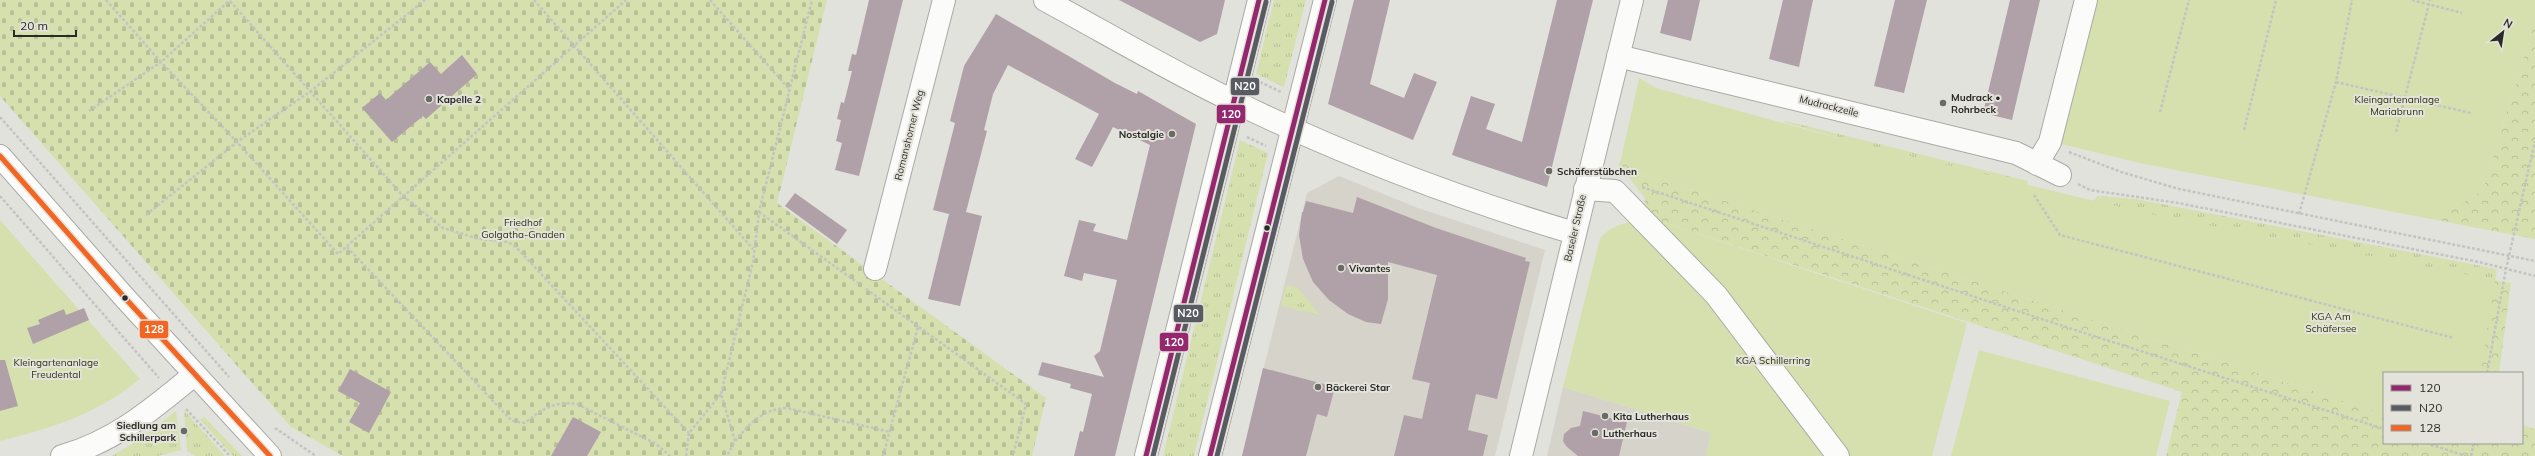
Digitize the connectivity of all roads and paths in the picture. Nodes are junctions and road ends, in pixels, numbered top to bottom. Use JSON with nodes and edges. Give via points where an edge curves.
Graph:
{"nodes":[{"id":1,"x":106,"y":0,"type":"edge"},
{"id":2,"x":426,"y":0,"type":"edge"},
{"id":3,"x":534,"y":0,"type":"edge"},
{"id":4,"x":626,"y":0,"type":"edge"},
{"id":5,"x":710,"y":0,"type":"edge"},
{"id":6,"x":812,"y":0,"type":"edge"},
{"id":7,"x":944,"y":0,"type":"edge"},
{"id":8,"x":1046,"y":0,"type":"edge"},
{"id":9,"x":1259,"y":0,"type":"edge"},
{"id":10,"x":1325,"y":0,"type":"edge"},
{"id":11,"x":1632,"y":0,"type":"edge"},
{"id":12,"x":2086,"y":0,"type":"edge"},
{"id":13,"x":2189,"y":0,"type":"edge"},
{"id":14,"x":2276,"y":0,"type":"edge"},
{"id":15,"x":2352,"y":0,"type":"edge"},
{"id":16,"x":2412,"y":0,"type":"edge"},
{"id":17,"x":2430,"y":0,"type":"edge"},
{"id":18,"x":230,"y":1,"type":"edge"},
{"id":19,"x":2429,"y":4,"type":"junction"},
{"id":20,"x":2462,"y":13,"type":"dead end"},
{"id":21,"x":574,"y":45,"type":"junction"},
{"id":22,"x":1618,"y":56,"type":"junction"},
{"id":23,"x":161,"y":62,"type":"junction"},
{"id":24,"x":1255,"y":80,"type":"dead end"},
{"id":25,"x":2336,"y":82,"type":"junction"},
{"id":26,"x":790,"y":90,"type":"junction"},
{"id":27,"x":311,"y":92,"type":"junction"},
{"id":28,"x":1283,"y":93,"type":"dead end"},
{"id":29,"x":2404,"y":99,"type":"junction"},
{"id":30,"x":1234,"y":102,"type":"junction"},
{"id":31,"x":88,"y":111,"type":"dead end"},
{"id":32,"x":2160,"y":112,"type":"dead end"},
{"id":33,"x":2471,"y":113,"type":"dead end"},
{"id":34,"x":0,"y":116,"type":"edge"},
{"id":35,"x":1293,"y":130,"type":"junction"},
{"id":36,"x":2244,"y":130,"type":"dead end"},
{"id":37,"x":2396,"y":132,"type":"dead end"},
{"id":38,"x":1241,"y":134,"type":"dead end"},
{"id":39,"x":2535,"y":141,"type":"edge"},
{"id":40,"x":237,"y":142,"type":"junction"},
{"id":41,"x":2050,"y":142,"type":"junction"},
{"id":42,"x":1270,"y":147,"type":"dead end"},
{"id":43,"x":0,"y":156,"type":"edge"},
{"id":44,"x":2037,"y":164,"type":"junction"},
{"id":45,"x":2060,"y":175,"type":"joint"},
{"id":46,"x":1585,"y":189,"type":"junction"},
{"id":47,"x":1615,"y":191,"type":"junction"},
{"id":48,"x":2034,"y":195,"type":"dead end"},
{"id":49,"x":0,"y":196,"type":"edge"},
{"id":50,"x":403,"y":196,"type":"junction"},
{"id":51,"x":759,"y":212,"type":"junction"},
{"id":52,"x":2299,"y":214,"type":"junction"},
{"id":53,"x":146,"y":215,"type":"dead end"},
{"id":54,"x":1574,"y":233,"type":"junction"},
{"id":55,"x":347,"y":247,"type":"junction"},
{"id":56,"x":753,"y":249,"type":"junction"},
{"id":57,"x":2510,"y":254,"type":"junction"},
{"id":58,"x":2535,"y":261,"type":"edge"},
{"id":59,"x":875,"y":269,"type":"dead end"},
{"id":60,"x":2506,"y":269,"type":"junction"},
{"id":61,"x":2535,"y":276,"type":"edge"},
{"id":62,"x":918,"y":327,"type":"junction"},
{"id":63,"x":2454,"y":338,"type":"dead end"},
{"id":64,"x":150,"y":368,"type":"dead end"},
{"id":65,"x":2487,"y":372,"type":"edge"},
{"id":66,"x":195,"y":374,"type":"junction"},
{"id":67,"x":231,"y":379,"type":"dead end"},
{"id":68,"x":721,"y":394,"type":"junction"},
{"id":69,"x":186,"y":409,"type":"dead end"},
{"id":70,"x":270,"y":423,"type":"dead end"},
{"id":71,"x":2383,"y":430,"type":"edge"},
{"id":72,"x":890,"y":432,"type":"junction"},
{"id":73,"x":689,"y":434,"type":"junction"},
{"id":74,"x":735,"y":441,"type":"junction"},
{"id":75,"x":2429,"y":444,"type":"edge"},
{"id":76,"x":2474,"y":444,"type":"edge"},
{"id":77,"x":62,"y":456,"type":"edge"},
{"id":78,"x":230,"y":456,"type":"edge"},
{"id":79,"x":270,"y":456,"type":"edge"},
{"id":80,"x":316,"y":456,"type":"edge"},
{"id":81,"x":670,"y":456,"type":"edge"},
{"id":82,"x":686,"y":456,"type":"edge"},
{"id":83,"x":727,"y":456,"type":"edge"},
{"id":84,"x":883,"y":456,"type":"edge"},
{"id":85,"x":1013,"y":456,"type":"edge"},
{"id":86,"x":1146,"y":456,"type":"edge"},
{"id":87,"x":1210,"y":456,"type":"edge"},
{"id":88,"x":1521,"y":456,"type":"edge"},
{"id":89,"x":1838,"y":456,"type":"edge"},
{"id":90,"x":2466,"y":456,"type":"edge"},
{"id":91,"x":2471,"y":456,"type":"edge"}],
"edges":[{"from":1,"to":23,"type":"path"},
{"from":2,"to":27,"type":"path"},
{"from":3,"to":21,"type":"path"},
{"from":4,"to":21,"type":"path"},
{"from":5,"to":26,"type":"path"},
{"from":6,"to":26,"type":"path"},
{"from":7,"to":59,"type":"street","name":"Romanshorner Weg"},
{"from":8,"to":30,"type":"street"},
{"from":9,"to":30,"type":"street"},
{"from":10,"to":35,"type":"street"},
{"from":11,"to":22,"type":"street","name":"Baseler Straße"},
{"from":12,"to":41,"type":"street"},
{"from":13,"to":32,"type":"path"},
{"from":14,"to":36,"type":"path"},
{"from":15,"to":25,"type":"path"},
{"from":16,"to":19,"type":"path"},
{"from":17,"to":19,"type":"path"},
{"from":18,"to":23,"type":"path"},
{"from":18,"to":27,"type":"path"},
{"from":19,"to":20,"type":"path"},
{"from":19,"to":29,"type":"path"},
{"from":21,"to":50,"type":"path"},
{"from":21,"to":56,"type":"path"},
{"from":22,"to":44,"type":"street","name":"Mudrackzeile","via":[[2016,153]]},
{"from":22,"to":46,"type":"street","name":"Baseler Straße"},
{"from":23,"to":31,"type":"path"},
{"from":23,"to":40,"type":"path"},
{"from":24,"to":28,"type":"path"},
{"from":25,"to":29,"type":"path"},
{"from":25,"to":52,"type":"path"},
{"from":26,"to":51,"type":"path"},
{"from":27,"to":40,"type":"path"},
{"from":27,"to":50,"type":"path"},
{"from":29,"to":33,"type":"path"},
{"from":29,"to":37,"type":"path"},
{"from":30,"to":35,"type":"street"},
{"from":30,"to":86,"type":"street"},
{"from":34,"to":67,"type":"path"},
{"from":35,"to":54,"type":"street","via":[[1434,188],[1498,211]]},
{"from":35,"to":87,"type":"street"},
{"from":38,"to":42,"type":"path"},
{"from":39,"to":57,"type":"path"},
{"from":40,"to":53,"type":"path"},
{"from":40,"to":55,"type":"path","via":[[338,254]]},
{"from":41,"to":44,"type":"street"},
{"from":41,"to":52,"type":"path","via":[[2121,172],[2180,189]]},
{"from":43,"to":66,"type":"street"},
{"from":44,"to":45,"type":"street","name":"Mudrackzeile"},
{"from":45,"to":60,"type":"path","via":[[2090,190],[2178,203]]},
{"from":46,"to":47,"type":"street"},
{"from":46,"to":54,"type":"street","name":"Baseler Straße"},
{"from":47,"to":71,"type":"path","via":[[1629,185],[1645,188]]},
{"from":47,"to":89,"type":"street","via":[[1716,295]]},
{"from":48,"to":63,"type":"path","via":[[2060,235]]},
{"from":49,"to":64,"type":"path"},
{"from":50,"to":55,"type":"path"},
{"from":50,"to":73,"type":"path","via":[[443,228],[479,239],[508,242],[516,247]]},
{"from":51,"to":56,"type":"path"},
{"from":51,"to":62,"type":"path"},
{"from":52,"to":57,"type":"path"},
{"from":54,"to":88,"type":"street","name":"Baseler Straße"},
{"from":55,"to":81,"type":"path","via":[[512,421],[525,423],[546,407],[563,402],[577,404],[656,444]]},
{"from":56,"to":68,"type":"path","via":[[753,262]]},
{"from":57,"to":58,"type":"path"},
{"from":57,"to":60,"type":"path"},
{"from":60,"to":61,"type":"path"},
{"from":60,"to":65,"type":"path"},
{"from":62,"to":72,"type":"path"},
{"from":62,"to":85,"type":"path","via":[[1026,404]]},
{"from":66,"to":77,"type":"street","via":[[132,424],[84,449]]},
{"from":66,"to":79,"type":"street"},
{"from":68,"to":73,"type":"path"},
{"from":68,"to":74,"type":"path"},
{"from":69,"to":78,"type":"path"},
{"from":70,"to":80,"type":"path","via":[[293,442]]},
{"from":72,"to":74,"type":"path","via":[[787,408],[764,413],[748,425]]},
{"from":72,"to":84,"type":"path"},
{"from":73,"to":82,"type":"path"},
{"from":74,"to":83,"type":"path"},
{"from":75,"to":90,"type":"path"},
{"from":76,"to":91,"type":"path"}]}
